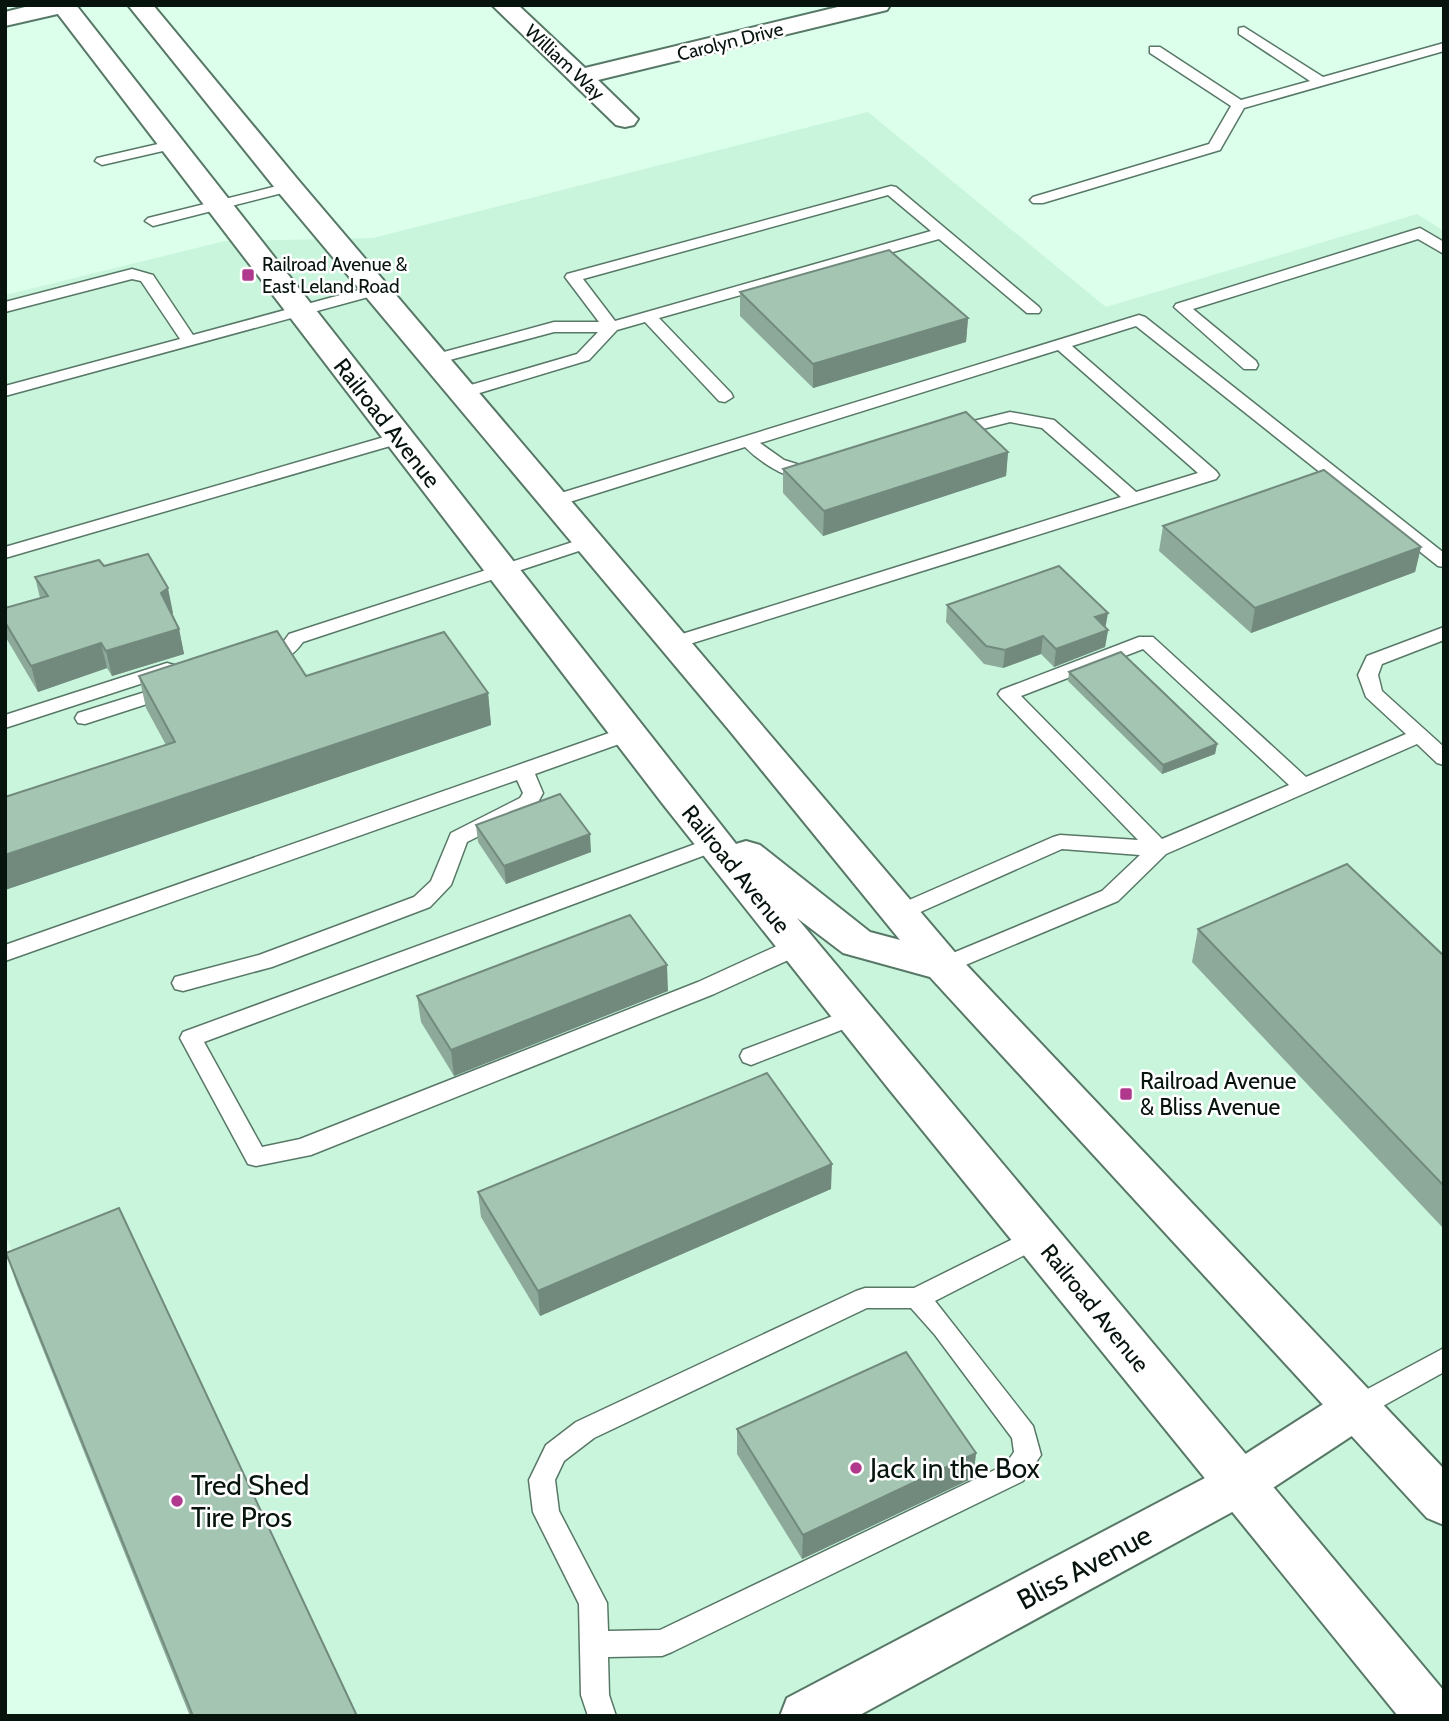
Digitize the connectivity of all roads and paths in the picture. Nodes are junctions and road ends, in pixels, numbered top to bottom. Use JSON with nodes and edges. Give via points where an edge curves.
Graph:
{"nodes":[{"id":1,"x":141,"y":5,"type":"edge"},
{"id":2,"x":504,"y":5,"type":"edge"},
{"id":3,"x":878,"y":5,"type":"edge"},
{"id":4,"x":64,"y":6,"type":"edge"},
{"id":5,"x":5,"y":19,"type":"edge"},
{"id":6,"x":1244,"y":31,"type":"dead end"},
{"id":7,"x":1444,"y":47,"type":"edge"},
{"id":8,"x":1155,"y":50,"type":"dead end"},
{"id":9,"x":582,"y":76,"type":"junction"},
{"id":10,"x":1321,"y":82,"type":"junction"},
{"id":11,"x":1239,"y":105,"type":"junction"},
{"id":12,"x":625,"y":119,"type":"dead end"},
{"id":13,"x":171,"y":145,"type":"junction"},
{"id":14,"x":102,"y":161,"type":"dead end"},
{"id":15,"x":289,"y":187,"type":"junction"},
{"id":16,"x":1038,"y":200,"type":"dead end"},
{"id":17,"x":218,"y":205,"type":"junction"},
{"id":18,"x":153,"y":221,"type":"dead end"},
{"id":19,"x":942,"y":233,"type":"junction"},
{"id":20,"x":1444,"y":249,"type":"edge"},
{"id":21,"x":377,"y":290,"type":"junction"},
{"id":22,"x":5,"y":307,"type":"edge"},
{"id":23,"x":1033,"y":310,"type":"dead end"},
{"id":24,"x":301,"y":311,"type":"junction"},
{"id":25,"x":648,"y":316,"type":"junction"},
{"id":26,"x":611,"y":327,"type":"junction"},
{"id":27,"x":190,"y":342,"type":"junction"},
{"id":28,"x":1061,"y":345,"type":"junction"},
{"id":29,"x":435,"y":359,"type":"junction"},
{"id":30,"x":1250,"y":365,"type":"dead end"},
{"id":31,"x":5,"y":391,"type":"edge"},
{"id":32,"x":463,"y":393,"type":"junction"},
{"id":33,"x":725,"y":397,"type":"dead end"},
{"id":34,"x":398,"y":438,"type":"junction"},
{"id":35,"x":930,"y":439,"type":"edge"},
{"id":36,"x":749,"y":442,"type":"junction"},
{"id":37,"x":826,"y":471,"type":"edge"},
{"id":38,"x":1133,"y":499,"type":"junction"},
{"id":39,"x":554,"y":501,"type":"junction"},
{"id":40,"x":588,"y":542,"type":"junction"},
{"id":41,"x":5,"y":553,"type":"edge"},
{"id":42,"x":1444,"y":562,"type":"edge"},
{"id":43,"x":502,"y":571,"type":"junction"},
{"id":44,"x":1444,"y":633,"type":"edge"},
{"id":45,"x":673,"y":643,"type":"junction"},
{"id":46,"x":186,"y":663,"type":"edge"},
{"id":47,"x":249,"y":664,"type":"edge"},
{"id":48,"x":186,"y":685,"type":"edge"},
{"id":49,"x":85,"y":718,"type":"dead end"},
{"id":50,"x":5,"y":722,"type":"edge"},
{"id":51,"x":629,"y":733,"type":"junction"},
{"id":52,"x":1419,"y":736,"type":"junction"},
{"id":53,"x":1444,"y":758,"type":"edge"},
{"id":54,"x":523,"y":770,"type":"junction"},
{"id":55,"x":1303,"y":786,"type":"junction"},
{"id":56,"x":675,"y":794,"type":"junction"},
{"id":57,"x":717,"y":843,"type":"junction"},
{"id":58,"x":1159,"y":849,"type":"junction"},
{"id":59,"x":900,"y":913,"type":"junction"},
{"id":60,"x":798,"y":946,"type":"junction"},
{"id":61,"x":5,"y":953,"type":"edge"},
{"id":62,"x":944,"y":966,"type":"junction"},
{"id":63,"x":183,"y":983,"type":"dead end"},
{"id":64,"x":854,"y":1016,"type":"junction"},
{"id":65,"x":751,"y":1056,"type":"dead end"},
{"id":66,"x":1037,"y":1237,"type":"junction"},
{"id":67,"x":917,"y":1298,"type":"junction"},
{"id":68,"x":1444,"y":1359,"type":"edge"},
{"id":69,"x":1356,"y":1408,"type":"junction"},
{"id":70,"x":1239,"y":1484,"type":"junction"},
{"id":71,"x":1444,"y":1503,"type":"edge"},
{"id":72,"x":596,"y":1644,"type":"junction"},
{"id":73,"x":602,"y":1716,"type":"edge"},
{"id":74,"x":806,"y":1716,"type":"edge"},
{"id":75,"x":1431,"y":1716,"type":"edge"}],
"edges":[{"from":1,"to":15,"type":"main road"},
{"from":2,"to":9,"type":"main road","name":"William Way"},
{"from":3,"to":9,"type":"main road","name":"Carolyn Drive"},
{"from":4,"to":5,"type":"main road"},
{"from":4,"to":13,"type":"main road","name":"Railroad Avenue"},
{"from":6,"to":10,"type":"lane"},
{"from":7,"to":10,"type":"lane"},
{"from":8,"to":11,"type":"lane"},
{"from":9,"to":12,"type":"main road","name":"William Way"},
{"from":10,"to":11,"type":"lane"},
{"from":11,"to":16,"type":"lane","via":[[1215,147]]},
{"from":13,"to":14,"type":"lane"},
{"from":13,"to":17,"type":"main road","name":"Railroad Avenue"},
{"from":15,"to":17,"type":"lane"},
{"from":15,"to":21,"type":"main road"},
{"from":17,"to":18,"type":"lane"},
{"from":17,"to":24,"type":"main road","name":"Railroad Avenue"},
{"from":19,"to":23,"type":"lane"},
{"from":19,"to":25,"type":"lane"},
{"from":19,"to":26,"type":"lane","via":[[891,190],[573,277]]},
{"from":20,"to":30,"type":"lane","via":[[1420,233],[1182,307]]},
{"from":21,"to":24,"type":"lane"},
{"from":21,"to":29,"type":"main road"},
{"from":22,"to":27,"type":"lane","via":[[132,274],[148,278]]},
{"from":24,"to":27,"type":"lane"},
{"from":24,"to":34,"type":"main road","name":"Railroad Avenue"},
{"from":25,"to":26,"type":"lane"},
{"from":25,"to":33,"type":"lane"},
{"from":26,"to":29,"type":"lane","via":[[554,327]]},
{"from":26,"to":32,"type":"lane","via":[[583,357]]},
{"from":27,"to":31,"type":"lane"},
{"from":28,"to":36,"type":"lane"},
{"from":28,"to":38,"type":"lane","via":[[1210,475]]},
{"from":28,"to":42,"type":"lane","via":[[1139,320]]},
{"from":29,"to":32,"type":"main road"},
{"from":32,"to":39,"type":"main road"},
{"from":34,"to":41,"type":"lane"},
{"from":34,"to":43,"type":"main road","name":"Railroad Avenue"},
{"from":35,"to":38,"type":"lane","via":[[1021,415],[1048,424]]},
{"from":36,"to":37,"type":"lane","via":[[768,460],[794,472],[813,475]]},
{"from":36,"to":39,"type":"lane"},
{"from":38,"to":45,"type":"lane"},
{"from":39,"to":40,"type":"main road"},
{"from":40,"to":43,"type":"lane"},
{"from":40,"to":45,"type":"main road"},
{"from":43,"to":47,"type":"lane","via":[[286,636],[286,652]]},
{"from":43,"to":51,"type":"main road","name":"Railroad Avenue"},
{"from":44,"to":52,"type":"lane","via":[[1374,660],[1368,675],[1373,693]]},
{"from":45,"to":59,"type":"main road"},
{"from":46,"to":50,"type":"lane"},
{"from":48,"to":49,"type":"lane"},
{"from":51,"to":54,"type":"lane"},
{"from":51,"to":56,"type":"main road","name":"Railroad Avenue"},
{"from":52,"to":53,"type":"lane"},
{"from":52,"to":55,"type":"lane"},
{"from":54,"to":61,"type":"lane"},
{"from":54,"to":63,"type":"lane","via":[[533,793],[528,803],[458,838],[440,885],[422,902],[264,961]]},
{"from":55,"to":58,"type":"lane"},
{"from":55,"to":58,"type":"lane","via":[[1146,641],[1008,694]]},
{"from":56,"to":57,"type":"main road","name":"Railroad Avenue"},
{"from":56,"to":62,"type":"main road","via":[[857,943]]},
{"from":57,"to":60,"type":"main road","name":"Railroad Avenue"},
{"from":57,"to":60,"type":"lane","via":[[191,1038],[256,1157],[303,1148],[706,988]]},
{"from":58,"to":59,"type":"lane","via":[[1059,842]]},
{"from":58,"to":62,"type":"lane","via":[[1110,896]]},
{"from":59,"to":62,"type":"main road"},
{"from":60,"to":64,"type":"main road","name":"Railroad Avenue"},
{"from":62,"to":69,"type":"main road"},
{"from":64,"to":65,"type":"lane"},
{"from":64,"to":66,"type":"main road","name":"Railroad Avenue"},
{"from":66,"to":67,"type":"lane"},
{"from":66,"to":70,"type":"main road","name":"Railroad Avenue"},
{"from":67,"to":72,"type":"lane","via":[[864,1298],[585,1430],[555,1452],[542,1480],[547,1512],[593,1603]]},
{"from":67,"to":72,"type":"lane","via":[[1024,1434],[1028,1455],[1014,1473],[662,1643]]},
{"from":68,"to":69,"type":"lane"},
{"from":69,"to":70,"type":"main road","name":"Bliss Avenue"},
{"from":69,"to":71,"type":"main road"},
{"from":70,"to":74,"type":"main road","name":"Bliss Avenue"},
{"from":70,"to":75,"type":"main road","name":"Railroad Avenue"},
{"from":72,"to":73,"type":"lane","via":[[595,1695]]}]}
